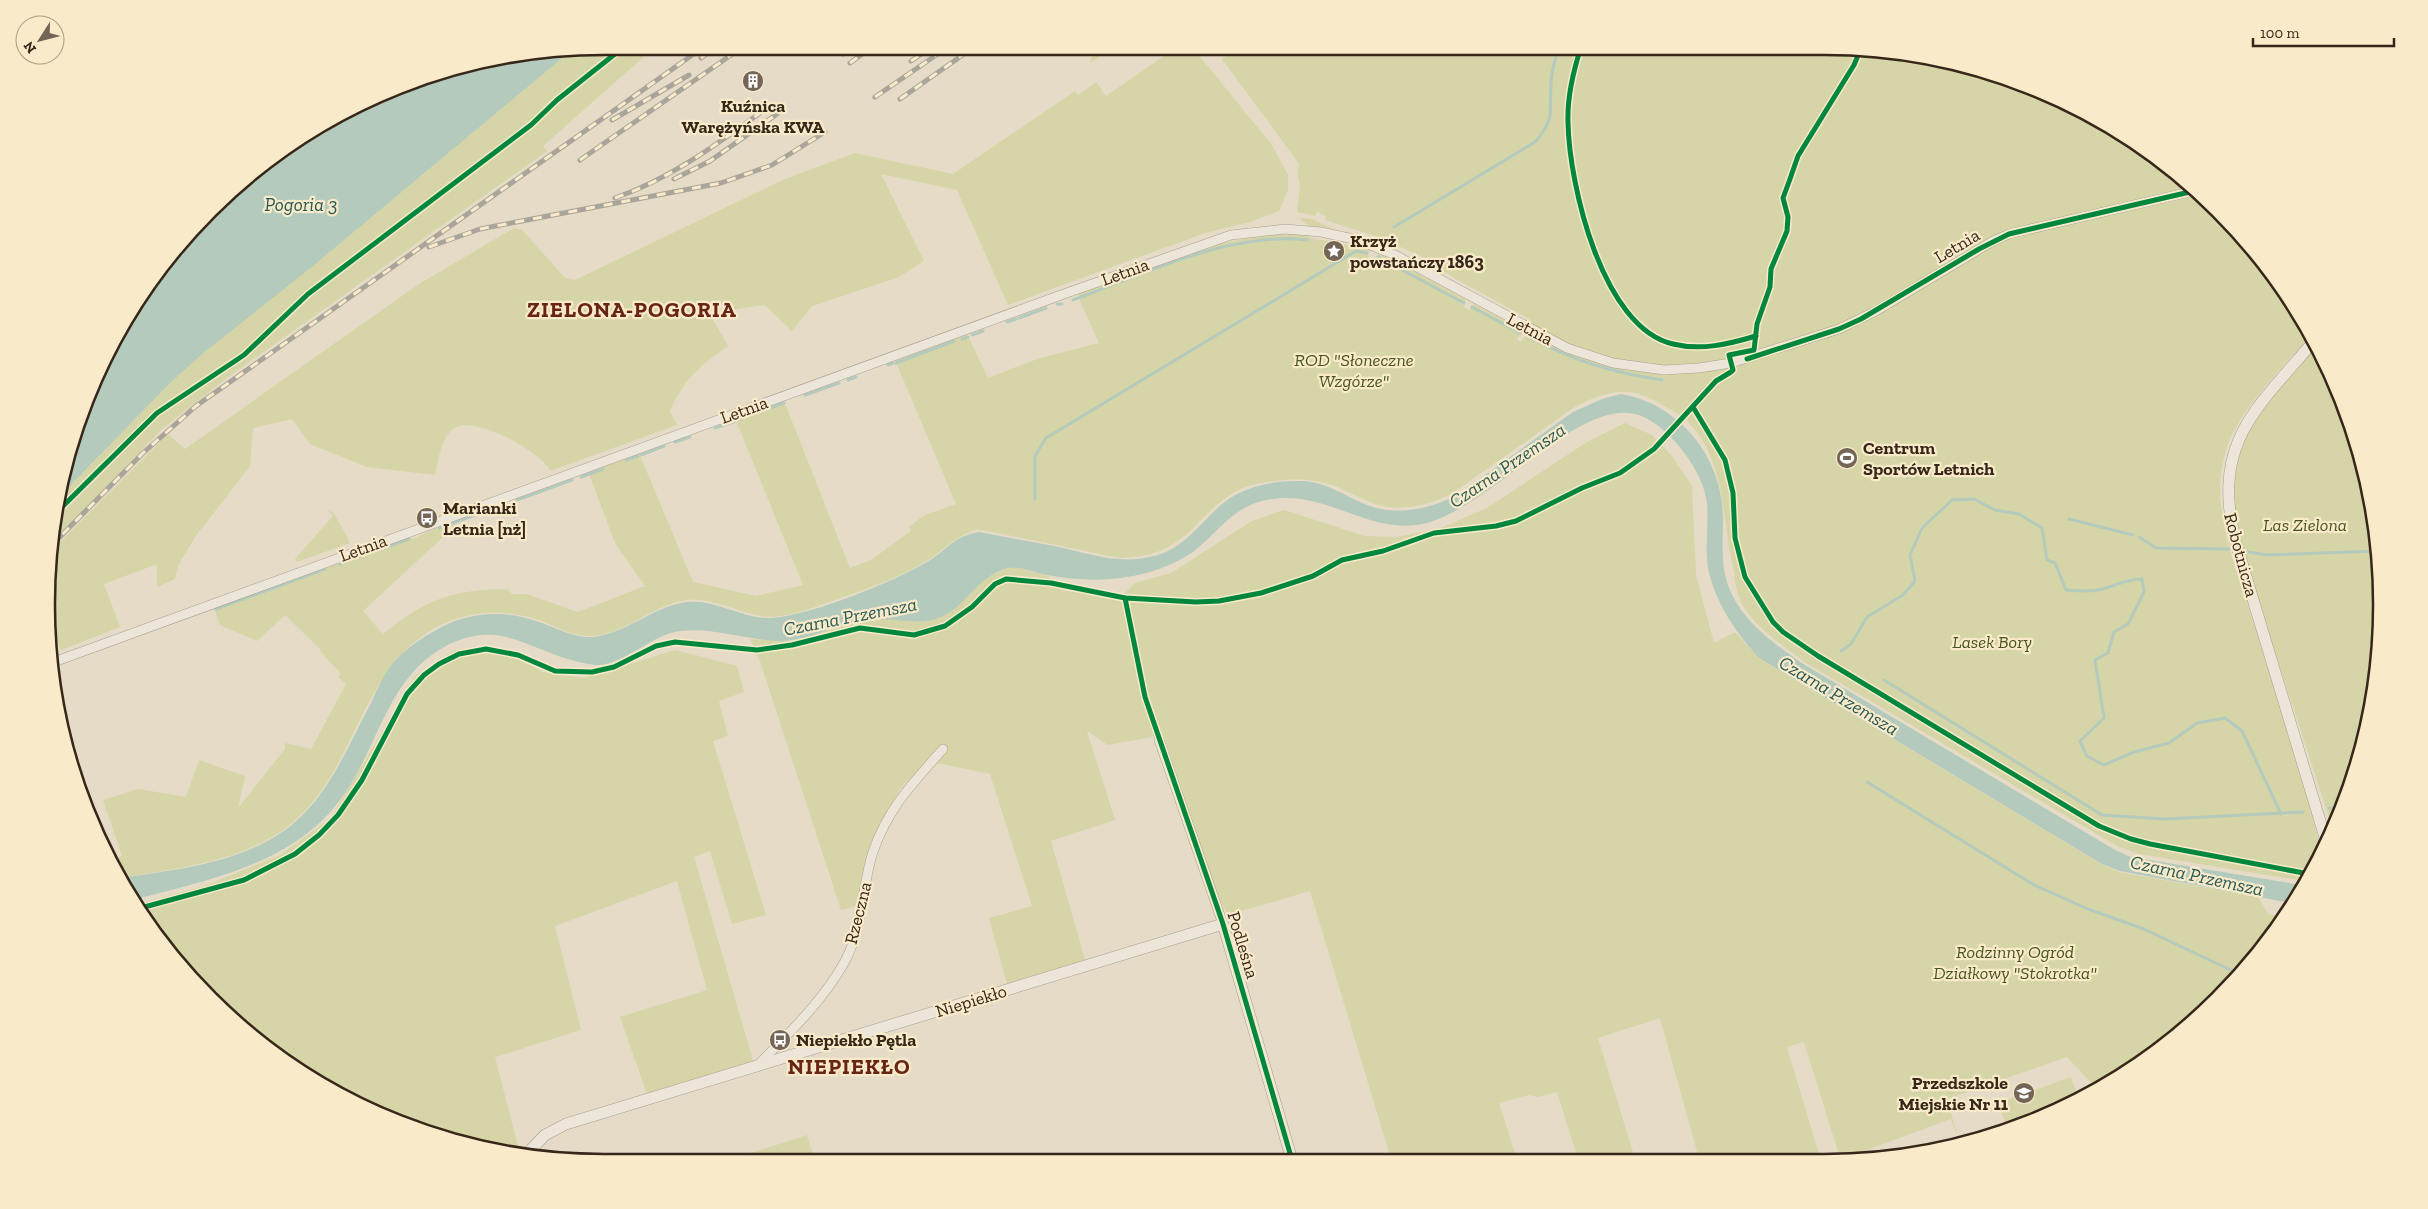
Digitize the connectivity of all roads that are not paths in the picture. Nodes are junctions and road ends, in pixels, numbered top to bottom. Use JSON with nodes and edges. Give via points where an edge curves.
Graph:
{"nodes":[{"id":1,"x":2188,"y":192,"type":"edge"},
{"id":2,"x":2308,"y":347,"type":"edge"},
{"id":3,"x":58,"y":660,"type":"edge"},
{"id":4,"x":1159,"y":740,"type":"dead end"},
{"id":5,"x":943,"y":749,"type":"dead end"},
{"id":6,"x":2323,"y":832,"type":"edge"},
{"id":7,"x":1223,"y":924,"type":"junction"},
{"id":8,"x":757,"y":1066,"type":"junction"},
{"id":9,"x":532,"y":1149,"type":"edge"},
{"id":10,"x":1290,"y":1154,"type":"edge"}],
"edges":[{"from":1,"to":3,"type":"street","name":"Letnia","via":[[2009,234],[1846,326],[1747,359],[1689,369],[1628,366],[1576,352],[1395,255],[1358,240],[1285,229],[1231,235]]},
{"from":2,"to":6,"type":"street","name":"Robotnicza","via":[[2260,402],[2241,431],[2232,458],[2227,492],[2235,540]]},
{"from":4,"to":7,"type":"street","name":"Podleśna"},
{"from":5,"to":8,"type":"street","name":"Rzeczna","via":[[906,789],[878,840],[859,921],[834,980]]},
{"from":7,"to":8,"type":"street","name":"Niepiekło"},
{"from":7,"to":10,"type":"street","name":"Podleśna"},
{"from":8,"to":9,"type":"street","name":"Niepiekło","via":[[566,1124],[545,1135]]}]}
